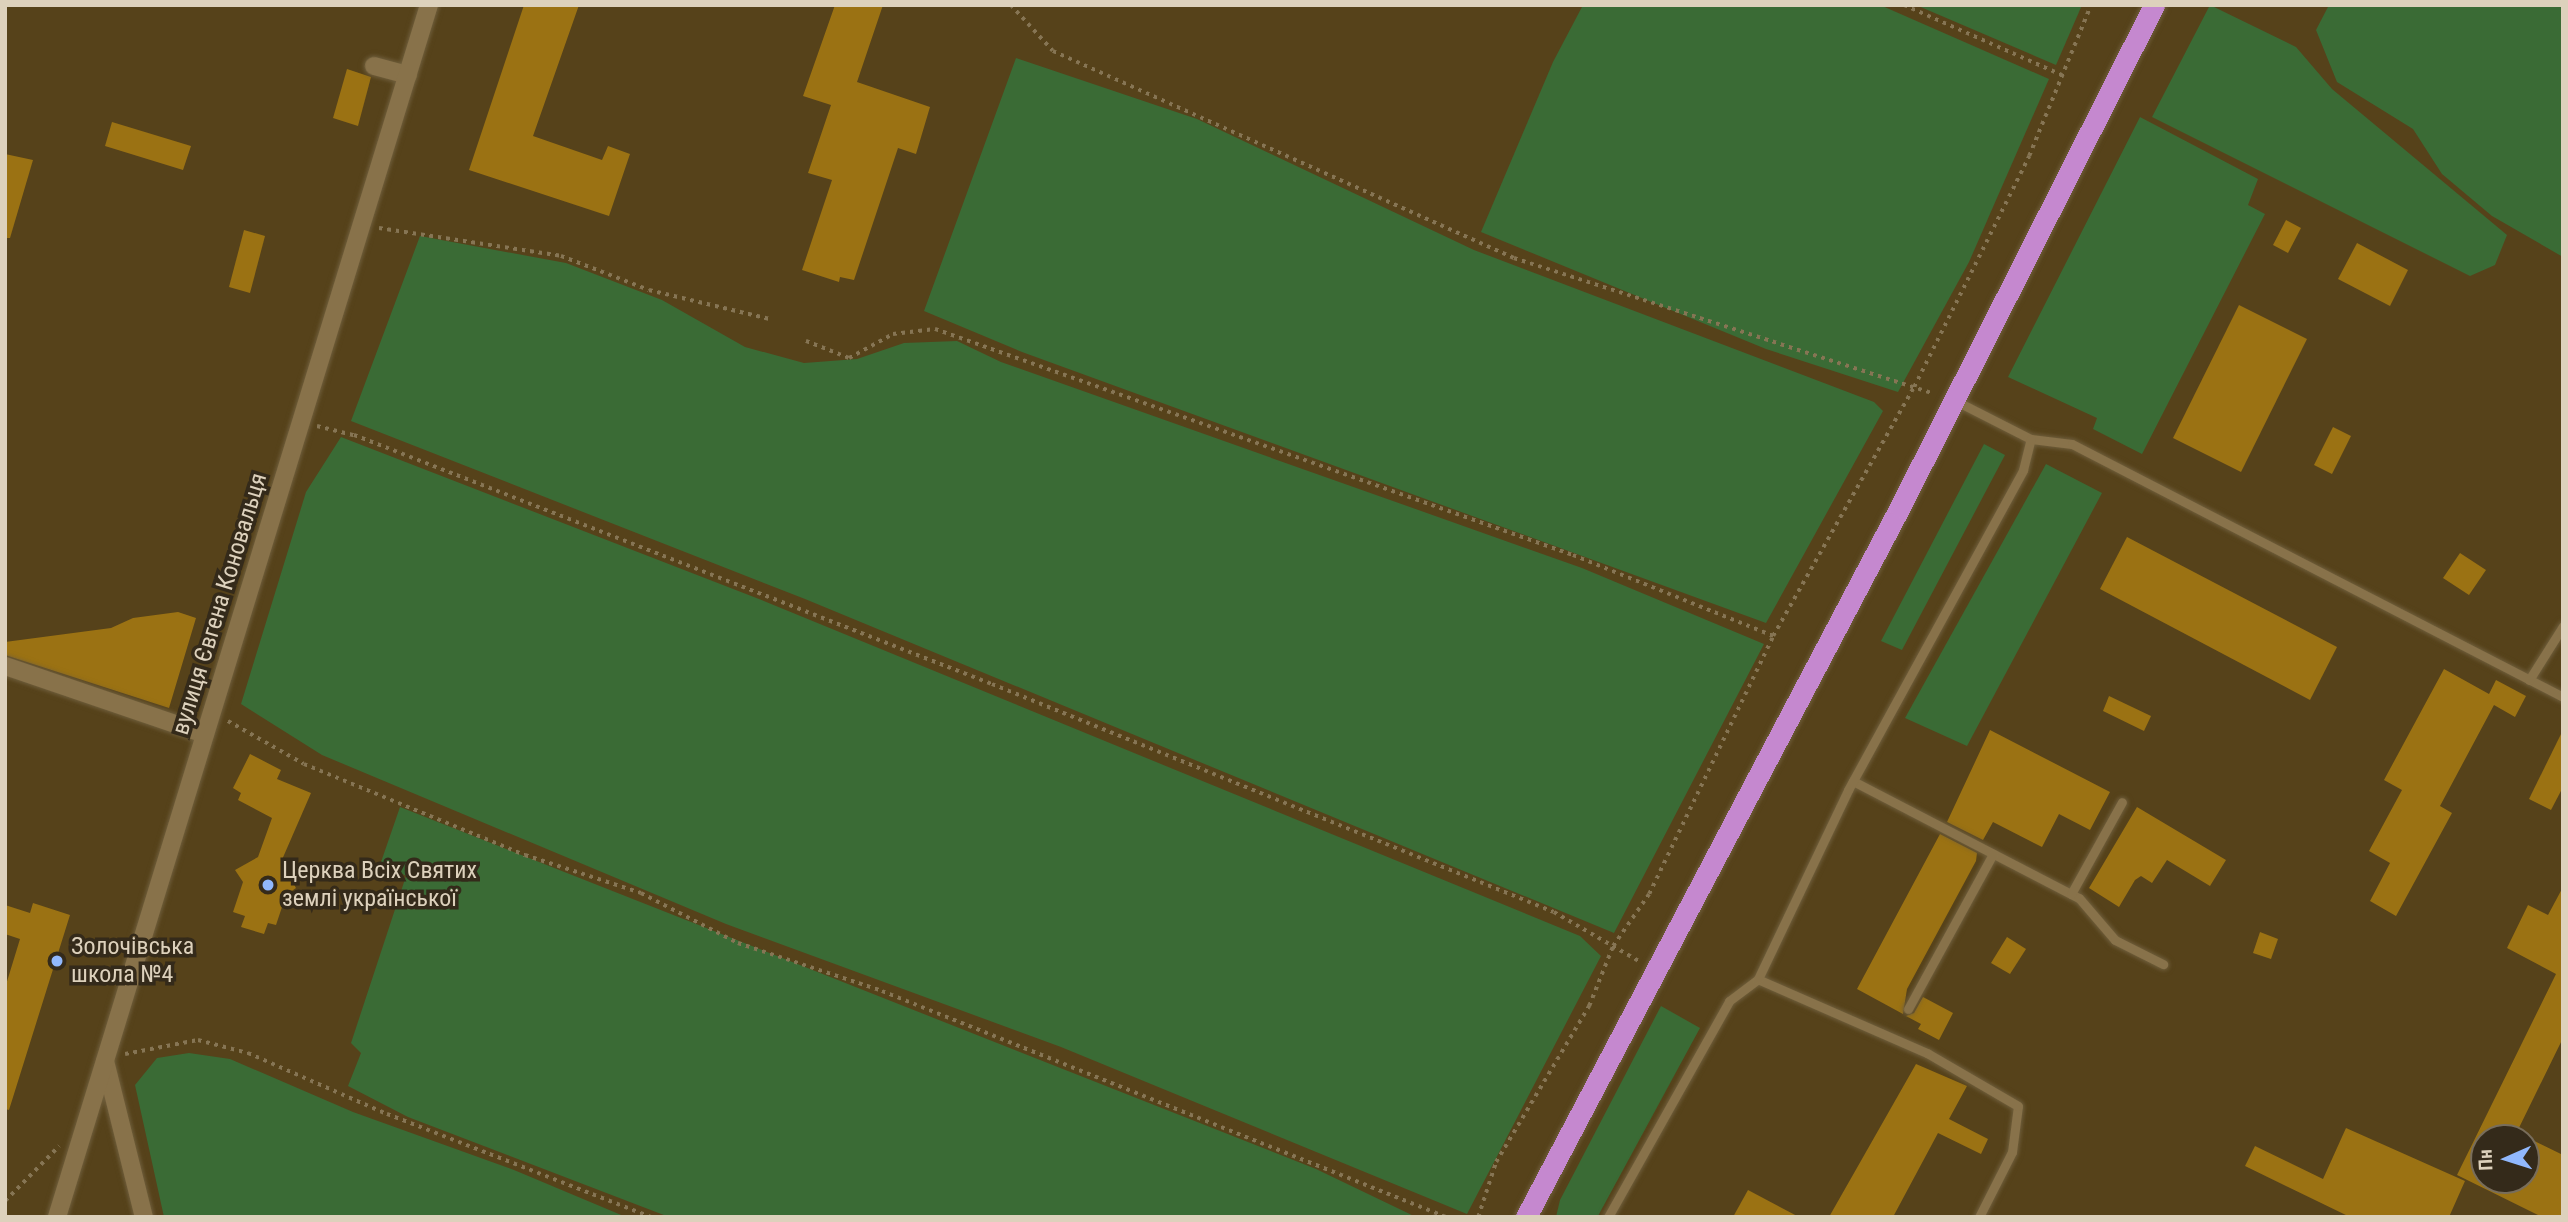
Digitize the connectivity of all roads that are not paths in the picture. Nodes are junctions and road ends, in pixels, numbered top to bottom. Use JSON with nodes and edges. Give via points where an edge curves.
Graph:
{"nodes":[{"id":1,"x":429,"y":5,"type":"edge"},
{"id":2,"x":2154,"y":5,"type":"edge"},
{"id":3,"x":374,"y":66,"type":"dead end"},
{"id":4,"x":408,"y":75,"type":"junction"},
{"id":5,"x":1954,"y":400,"type":"junction"},
{"id":6,"x":2031,"y":439,"type":"junction"},
{"id":7,"x":2563,"y":626,"type":"edge"},
{"id":8,"x":5,"y":666,"type":"edge"},
{"id":9,"x":2529,"y":680,"type":"junction"},
{"id":10,"x":2563,"y":697,"type":"edge"},
{"id":11,"x":205,"y":734,"type":"junction"},
{"id":12,"x":1853,"y":781,"type":"junction"},
{"id":13,"x":2122,"y":802,"type":"dead end"},
{"id":14,"x":1993,"y":854,"type":"junction"},
{"id":15,"x":2071,"y":894,"type":"junction"},
{"id":16,"x":2163,"y":964,"type":"dead end"},
{"id":17,"x":1758,"y":979,"type":"junction"},
{"id":18,"x":1908,"y":1009,"type":"dead end"},
{"id":19,"x":105,"y":1059,"type":"junction"},
{"id":20,"x":57,"y":1217,"type":"edge"},
{"id":21,"x":144,"y":1217,"type":"edge"},
{"id":22,"x":1526,"y":1217,"type":"edge"},
{"id":23,"x":1608,"y":1217,"type":"edge"},
{"id":24,"x":1979,"y":1217,"type":"edge"}],
"edges":[{"from":1,"to":4,"type":"street","name":"вулиця Євгена Коновальця"},
{"from":2,"to":5,"type":"highway"},
{"from":3,"to":4,"type":"street"},
{"from":4,"to":11,"type":"street","name":"вулиця Євгена Коновальця"},
{"from":5,"to":6,"type":"lane"},
{"from":5,"to":22,"type":"highway"},
{"from":6,"to":9,"type":"lane","via":[[2072,444]]},
{"from":6,"to":12,"type":"lane","via":[[2023,470]]},
{"from":7,"to":9,"type":"lane"},
{"from":8,"to":11,"type":"street"},
{"from":9,"to":10,"type":"lane"},
{"from":11,"to":19,"type":"street","name":"вулиця Євгена Коновальця"},
{"from":12,"to":14,"type":"lane"},
{"from":12,"to":17,"type":"lane"},
{"from":13,"to":15,"type":"lane"},
{"from":14,"to":15,"type":"lane"},
{"from":14,"to":18,"type":"lane"},
{"from":15,"to":16,"type":"lane","via":[[2115,940]]},
{"from":17,"to":23,"type":"lane","via":[[1729,1001]]},
{"from":17,"to":24,"type":"lane","via":[[1927,1054],[2018,1106],[2012,1152]]},
{"from":19,"to":20,"type":"street","name":"вулиця Євгена Коновальця"},
{"from":19,"to":21,"type":"street"}]}
